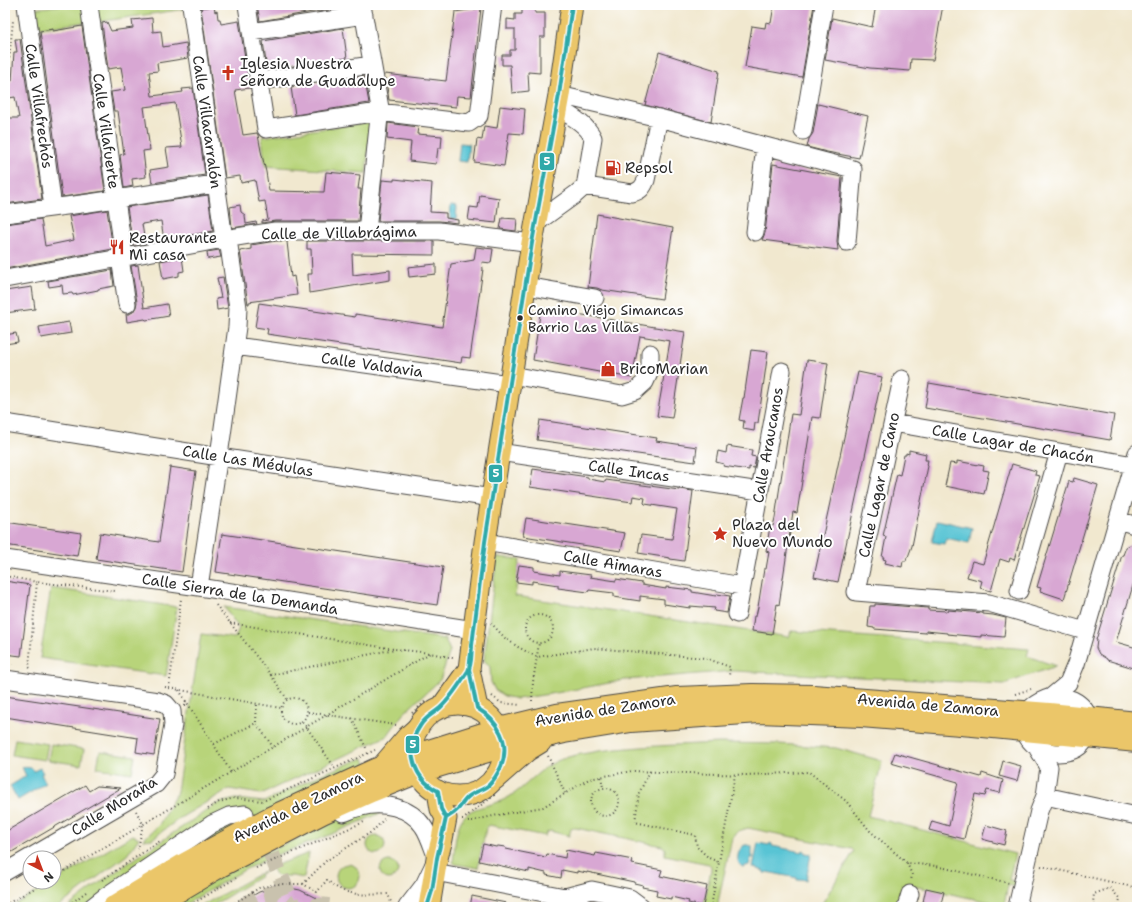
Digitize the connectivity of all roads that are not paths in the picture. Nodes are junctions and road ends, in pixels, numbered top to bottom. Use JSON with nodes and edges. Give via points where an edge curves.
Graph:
{"nodes":[{"id":1,"x":26,"y":5,"type":"edge"},
{"id":2,"x":89,"y":5,"type":"edge"},
{"id":3,"x":190,"y":5,"type":"edge"},
{"id":4,"x":247,"y":5,"type":"edge"},
{"id":5,"x":493,"y":5,"type":"edge"},
{"id":6,"x":572,"y":5,"type":"edge"},
{"id":7,"x":824,"y":5,"type":"edge"},
{"id":8,"x":363,"y":10,"type":"edge"},
{"id":9,"x":251,"y":32,"type":"junction"},
{"id":10,"x":372,"y":65,"type":"junction"},
{"id":11,"x":259,"y":81,"type":"junction"},
{"id":12,"x":558,"y":101,"type":"junction"},
{"id":13,"x":379,"y":112,"type":"junction"},
{"id":14,"x":659,"y":118,"type":"junction"},
{"id":15,"x":803,"y":131,"type":"dead end"},
{"id":16,"x":765,"y":146,"type":"junction"},
{"id":17,"x":216,"y":184,"type":"junction"},
{"id":18,"x":585,"y":186,"type":"junction"},
{"id":19,"x":116,"y":199,"type":"junction"},
{"id":20,"x":53,"y":208,"type":"junction"},
{"id":21,"x":5,"y":214,"type":"edge"},
{"id":22,"x":536,"y":223,"type":"junction"},
{"id":23,"x":367,"y":231,"type":"junction"},
{"id":24,"x":754,"y":232,"type":"dead end"},
{"id":25,"x":226,"y":239,"type":"junction"},
{"id":26,"x":847,"y":242,"type":"dead end"},
{"id":27,"x":532,"y":243,"type":"junction"},
{"id":28,"x":122,"y":258,"type":"junction"},
{"id":29,"x":5,"y":279,"type":"edge"},
{"id":30,"x":526,"y":286,"type":"junction"},
{"id":31,"x":595,"y":298,"type":"dead end"},
{"id":32,"x":127,"y":304,"type":"dead end"},
{"id":33,"x":235,"y":346,"type":"junction"},
{"id":34,"x":650,"y":354,"type":"dead end"},
{"id":35,"x":782,"y":371,"type":"dead end"},
{"id":36,"x":902,"y":379,"type":"dead end"},
{"id":37,"x":510,"y":380,"type":"junction"},
{"id":38,"x":5,"y":423,"type":"edge"},
{"id":39,"x":892,"y":423,"type":"junction"},
{"id":40,"x":499,"y":452,"type":"junction"},
{"id":41,"x":1059,"y":452,"type":"junction"},
{"id":42,"x":219,"y":457,"type":"junction"},
{"id":43,"x":1135,"y":459,"type":"edge"},
{"id":44,"x":760,"y":491,"type":"junction"},
{"id":45,"x":492,"y":498,"type":"junction"},
{"id":46,"x":1118,"y":520,"type":"junction"},
{"id":47,"x":1137,"y":526,"type":"edge"},
{"id":48,"x":485,"y":542,"type":"junction"},
{"id":49,"x":5,"y":559,"type":"edge"},
{"id":50,"x":742,"y":586,"type":"junction"},
{"id":51,"x":199,"y":587,"type":"junction"},
{"id":52,"x":1019,"y":591,"type":"dead end"},
{"id":53,"x":737,"y":614,"type":"dead end"},
{"id":54,"x":483,"y":626,"type":"junction"},
{"id":55,"x":1085,"y":631,"type":"junction"},
{"id":56,"x":461,"y":663,"type":"junction"},
{"id":57,"x":5,"y":679,"type":"edge"},
{"id":58,"x":1068,"y":683,"type":"junction"},
{"id":59,"x":1051,"y":697,"type":"junction"},
{"id":60,"x":436,"y":702,"type":"junction"},
{"id":61,"x":477,"y":708,"type":"junction"},
{"id":62,"x":1085,"y":719,"type":"junction"},
{"id":63,"x":1137,"y":723,"type":"edge"},
{"id":64,"x":409,"y":724,"type":"junction"},
{"id":65,"x":1029,"y":730,"type":"junction"},
{"id":66,"x":502,"y":737,"type":"junction"},
{"id":67,"x":1137,"y":741,"type":"edge"},
{"id":68,"x":549,"y":746,"type":"junction"},
{"id":69,"x":1060,"y":753,"type":"junction"},
{"id":70,"x":381,"y":757,"type":"junction"},
{"id":71,"x":415,"y":764,"type":"junction"},
{"id":72,"x":1050,"y":767,"type":"junction"},
{"id":73,"x":498,"y":785,"type":"junction"},
{"id":74,"x":438,"y":791,"type":"junction"},
{"id":75,"x":469,"y":795,"type":"junction"},
{"id":76,"x":1045,"y":796,"type":"junction"},
{"id":77,"x":245,"y":814,"type":"dead end"},
{"id":78,"x":1137,"y":816,"type":"edge"},
{"id":79,"x":455,"y":818,"type":"junction"},
{"id":80,"x":279,"y":835,"type":"junction"},
{"id":81,"x":5,"y":872,"type":"edge"},
{"id":82,"x":432,"y":887,"type":"edge"},
{"id":83,"x":1025,"y":906,"type":"edge"},
{"id":84,"x":92,"y":907,"type":"edge"},
{"id":85,"x":114,"y":907,"type":"edge"},
{"id":86,"x":151,"y":907,"type":"edge"},
{"id":87,"x":407,"y":907,"type":"edge"},
{"id":88,"x":642,"y":907,"type":"edge"}],
"edges":[{"from":1,"to":20,"type":"street","name":"Calle Villafrechós"},
{"from":2,"to":19,"type":"street","name":"Calle Villafuerte"},
{"from":3,"to":17,"type":"street","name":"Calle Villacarralón"},
{"from":4,"to":9,"type":"street"},
{"from":5,"to":13,"type":"street","via":[[479,116],[469,122]]},
{"from":6,"to":12,"type":"main road"},
{"from":7,"to":15,"type":"street"},
{"from":8,"to":9,"type":"street"},
{"from":8,"to":10,"type":"street"},
{"from":9,"to":11,"type":"street"},
{"from":10,"to":11,"type":"street"},
{"from":10,"to":13,"type":"street"},
{"from":11,"to":13,"type":"street","via":[[266,129]]},
{"from":12,"to":14,"type":"street"},
{"from":12,"to":18,"type":"street","via":[[593,138]]},
{"from":12,"to":22,"type":"main road"},
{"from":13,"to":23,"type":"street"},
{"from":14,"to":16,"type":"street"},
{"from":14,"to":18,"type":"street","via":[[646,180],[639,191],[632,193]]},
{"from":16,"to":24,"type":"street"},
{"from":16,"to":26,"type":"street","via":[[853,169]]},
{"from":17,"to":19,"type":"street"},
{"from":17,"to":25,"type":"street","name":"Calle Villacarralón"},
{"from":18,"to":22,"type":"street"},
{"from":19,"to":20,"type":"street"},
{"from":19,"to":28,"type":"street","name":"Calle Villafuerte"},
{"from":20,"to":21,"type":"street"},
{"from":22,"to":27,"type":"main road"},
{"from":23,"to":25,"type":"street","name":"Calle de Villabrágima","via":[[275,231]]},
{"from":23,"to":27,"type":"street","name":"Calle de Villabrágima","via":[[439,231]]},
{"from":25,"to":28,"type":"street","name":"Calle de Villabrágima"},
{"from":25,"to":33,"type":"street","name":"Calle Villacarralón","via":[[238,308]]},
{"from":27,"to":30,"type":"main road"},
{"from":28,"to":29,"type":"street","name":"Calle de Villabrágima"},
{"from":28,"to":32,"type":"street","name":"Calle Villafuerte"},
{"from":30,"to":31,"type":"street"},
{"from":30,"to":37,"type":"main road"},
{"from":33,"to":37,"type":"street","name":"Calle Valdavia"},
{"from":33,"to":42,"type":"street","name":"Calle Villacarralón"},
{"from":34,"to":37,"type":"street","name":"Calle Valdavia","via":[[650,371],[645,382],[635,391],[622,395]]},
{"from":35,"to":44,"type":"street","name":"Calle Araucanos"},
{"from":36,"to":39,"type":"street","name":"Calle Lagar de Cano"},
{"from":37,"to":40,"type":"main road"},
{"from":38,"to":42,"type":"street","name":"Calle Las Médulas"},
{"from":39,"to":41,"type":"street","name":"Calle Lagar de Chacón"},
{"from":39,"to":55,"type":"street","name":"Calle Lagar de Cano","via":[[856,592],[989,603]]},
{"from":40,"to":44,"type":"street","name":"Calle Incas"},
{"from":40,"to":45,"type":"main road"},
{"from":41,"to":43,"type":"street","name":"Calle Lagar de Chacón"},
{"from":41,"to":52,"type":"street"},
{"from":42,"to":45,"type":"street","name":"Calle Las Médulas"},
{"from":42,"to":51,"type":"street","name":"Calle Villacarralón"},
{"from":43,"to":46,"type":"street"},
{"from":44,"to":50,"type":"street","name":"Calle Araucanos"},
{"from":45,"to":48,"type":"main road"},
{"from":46,"to":47,"type":"street"},
{"from":46,"to":55,"type":"street"},
{"from":48,"to":50,"type":"street","name":"Calle Aimaras"},
{"from":48,"to":54,"type":"main road"},
{"from":49,"to":51,"type":"street","name":"Calle Sierra de la Demanda"},
{"from":50,"to":53,"type":"street","name":"Calle Araucanos"},
{"from":51,"to":54,"type":"street","name":"Calle Sierra de la Demanda"},
{"from":54,"to":56,"type":"main road"},
{"from":55,"to":58,"type":"street"},
{"from":56,"to":60,"type":"main road"},
{"from":56,"to":61,"type":"main road"},
{"from":57,"to":81,"type":"street","name":"Calle Moraña","via":[[158,701],[166,704],[172,712],[173,725],[164,774],[156,784]]},
{"from":58,"to":59,"type":"street"},
{"from":58,"to":62,"type":"street"},
{"from":59,"to":62,"type":"street","via":[[1072,700]]},
{"from":59,"to":65,"type":"street","via":[[1032,707]]},
{"from":60,"to":61,"type":"main road"},
{"from":60,"to":64,"type":"main road","via":[[423,721]]},
{"from":61,"to":66,"type":"main road","via":[[493,719]]},
{"from":62,"to":63,"type":"highway","name":"Avenida de Zamora"},
{"from":62,"to":65,"type":"highway","name":"Avenida de Zamora"},
{"from":62,"to":67,"type":"highway","name":"Avenida de Zamora"},
{"from":62,"to":69,"type":"street","via":[[1082,744],[1068,752]]},
{"from":64,"to":70,"type":"highway","via":[[408,737]]},
{"from":64,"to":71,"type":"main road"},
{"from":65,"to":66,"type":"highway","name":"Avenida de Zamora","via":[[813,696],[752,695],[670,699],[557,715]]},
{"from":65,"to":68,"type":"highway","name":"Avenida de Zamora","via":[[861,716],[759,712],[679,717],[564,732]]},
{"from":65,"to":69,"type":"street","via":[[1051,752]]},
{"from":65,"to":72,"type":"street"},
{"from":66,"to":68,"type":"highway","name":"Avenida de Zamora"},
{"from":66,"to":71,"type":"highway","name":"Avenida de Zamora"},
{"from":66,"to":73,"type":"main road","via":[[504,755]]},
{"from":68,"to":73,"type":"highway","via":[[527,750]]},
{"from":69,"to":72,"type":"street"},
{"from":70,"to":71,"type":"highway","name":"Avenida de Zamora"},
{"from":70,"to":85,"type":"highway","name":"Avenida de Zamora","via":[[185,864]]},
{"from":71,"to":74,"type":"main road","via":[[428,785]]},
{"from":71,"to":80,"type":"highway","name":"Avenida de Zamora","via":[[370,791]]},
{"from":72,"to":76,"type":"street"},
{"from":73,"to":75,"type":"main road","via":[[489,785]]},
{"from":74,"to":75,"type":"main road","via":[[453,796]]},
{"from":74,"to":79,"type":"main road","via":[[440,809]]},
{"from":75,"to":79,"type":"main road","via":[[456,811]]},
{"from":76,"to":78,"type":"street"},
{"from":76,"to":83,"type":"street","via":[[1039,811],[1022,886]]},
{"from":77,"to":84,"type":"street","via":[[229,816],[212,824]]},
{"from":79,"to":82,"type":"main road","via":[[442,839]]},
{"from":80,"to":82,"type":"street","via":[[361,806],[398,808],[413,816],[423,826]]},
{"from":80,"to":86,"type":"highway","name":"Avenida de Zamora"},
{"from":82,"to":87,"type":"street","via":[[424,885]]},
{"from":82,"to":88,"type":"street","via":[[564,897],[592,890],[630,898]]}]}
